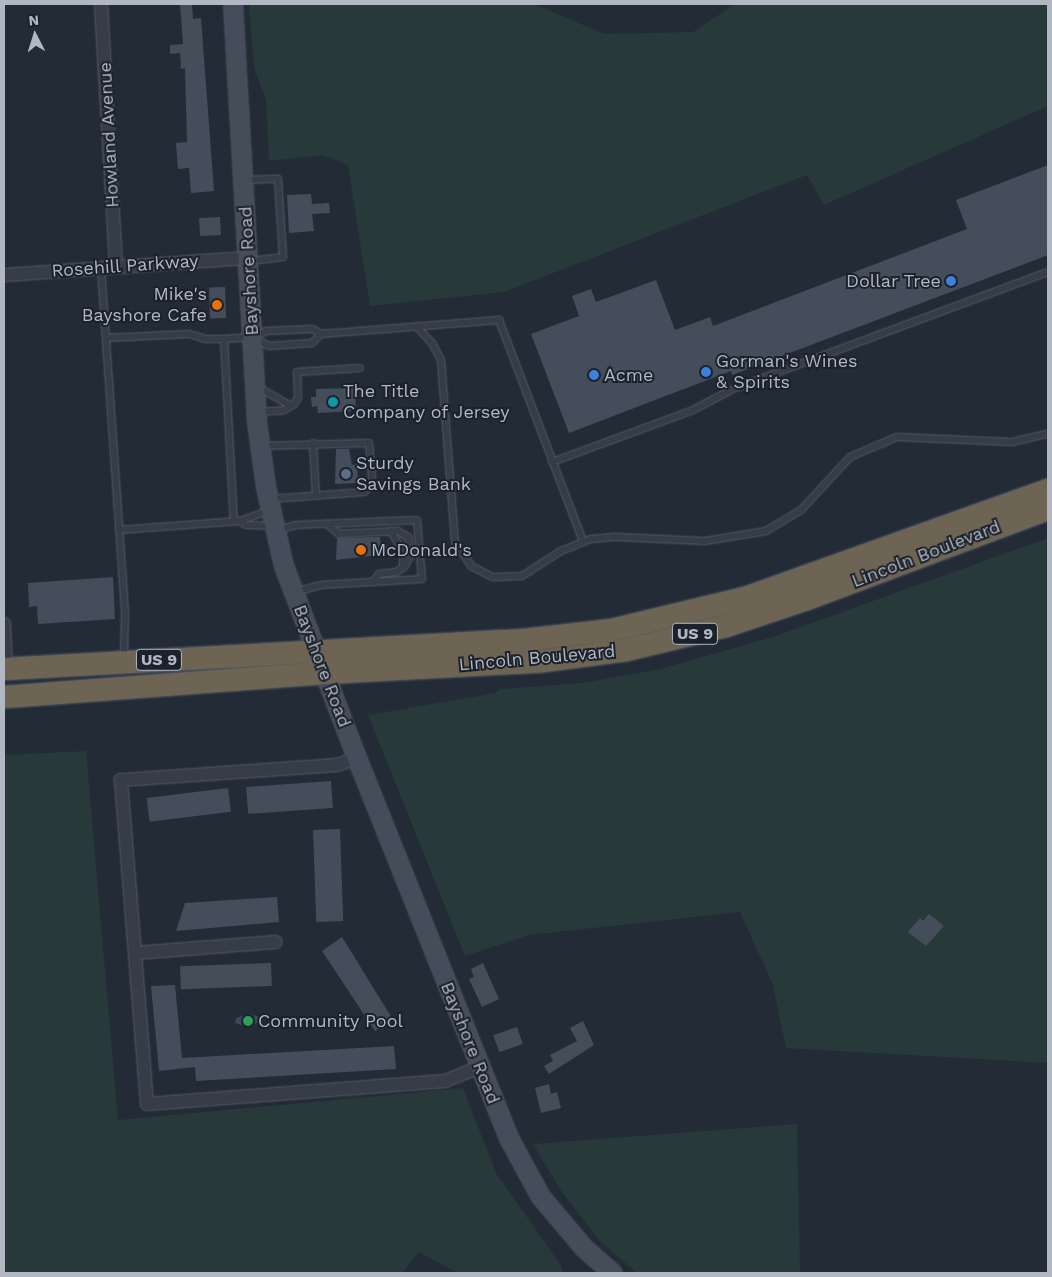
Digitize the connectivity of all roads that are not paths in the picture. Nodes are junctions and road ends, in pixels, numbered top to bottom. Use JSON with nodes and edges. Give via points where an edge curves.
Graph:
{"nodes":[{"id":1,"x":101,"y":4,"type":"edge"},
{"id":2,"x":233,"y":4,"type":"edge"},
{"id":3,"x":244,"y":180,"type":"junction"},
{"id":4,"x":247,"y":260,"type":"junction"},
{"id":5,"x":116,"y":267,"type":"junction"},
{"id":6,"x":101,"y":268,"type":"junction"},
{"id":7,"x":1048,"y":272,"type":"edge"},
{"id":8,"x":4,"y":275,"type":"edge"},
{"id":9,"x":417,"y":327,"type":"junction"},
{"id":10,"x":321,"y":334,"type":"junction"},
{"id":11,"x":252,"y":337,"type":"junction"},
{"id":12,"x":106,"y":338,"type":"junction"},
{"id":13,"x":224,"y":339,"type":"junction"},
{"id":14,"x":360,"y":368,"type":"dead end"},
{"id":15,"x":255,"y":386,"type":"junction"},
{"id":16,"x":289,"y":405,"type":"junction"},
{"id":17,"x":257,"y":412,"type":"junction"},
{"id":18,"x":1048,"y":434,"type":"edge"},
{"id":19,"x":313,"y":444,"type":"junction"},
{"id":20,"x":260,"y":446,"type":"junction"},
{"id":21,"x":552,"y":462,"type":"junction"},
{"id":22,"x":1048,"y":490,"type":"edge"},
{"id":23,"x":316,"y":496,"type":"junction"},
{"id":24,"x":1048,"y":510,"type":"edge"},
{"id":25,"x":273,"y":516,"type":"junction"},
{"id":26,"x":237,"y":521,"type":"junction"},
{"id":27,"x":327,"y":524,"type":"junction"},
{"id":28,"x":119,"y":530,"type":"junction"},
{"id":29,"x":391,"y":531,"type":"junction"},
{"id":30,"x":583,"y":541,"type":"junction"},
{"id":31,"x":403,"y":568,"type":"junction"},
{"id":32,"x":373,"y":582,"type":"junction"},
{"id":33,"x":294,"y":593,"type":"junction"},
{"id":34,"x":4,"y":624,"type":"edge"},
{"id":35,"x":315,"y":650,"type":"junction"},
{"id":36,"x":125,"y":662,"type":"junction"},
{"id":37,"x":5,"y":669,"type":"edge"},
{"id":38,"x":324,"y":673,"type":"junction"},
{"id":39,"x":4,"y":697,"type":"edge"},
{"id":40,"x":357,"y":758,"type":"junction"},
{"id":41,"x":276,"y":942,"type":"dead end"},
{"id":42,"x":135,"y":952,"type":"junction"},
{"id":43,"x":479,"y":1067,"type":"junction"},
{"id":44,"x":608,"y":1272,"type":"edge"}],
"edges":[{"from":1,"to":5,"type":"street","name":"Howland Avenue"},
{"from":2,"to":3,"type":"street","name":"Bayshore Road"},
{"from":3,"to":4,"type":"street","name":"Bayshore Road"},
{"from":3,"to":4,"type":"lane","via":[[278,179],[283,257]]},
{"from":4,"to":5,"type":"street","name":"Rosehill Parkway"},
{"from":4,"to":11,"type":"street","name":"Bayshore Road"},
{"from":5,"to":6,"type":"street","name":"Rosehill Parkway"},
{"from":6,"to":8,"type":"street","name":"Rosehill Parkway"},
{"from":6,"to":12,"type":"lane"},
{"from":7,"to":21,"type":"lane","via":[[745,385],[693,410]]},
{"from":9,"to":10,"type":"lane"},
{"from":9,"to":21,"type":"lane","via":[[499,320]]},
{"from":9,"to":30,"type":"lane","via":[[432,343],[441,360],[452,531],[457,549],[466,561],[493,577],[514,578],[529,573],[561,551]]},
{"from":10,"to":11,"type":"lane","via":[[313,329],[304,329],[266,331]]},
{"from":10,"to":11,"type":"lane","via":[[312,343],[269,346]]},
{"from":11,"to":13,"type":"lane"},
{"from":11,"to":15,"type":"street","name":"Bayshore Road"},
{"from":12,"to":13,"type":"lane","via":[[189,334],[205,339]]},
{"from":12,"to":28,"type":"lane"},
{"from":13,"to":26,"type":"lane"},
{"from":14,"to":16,"type":"lane","via":[[297,372],[298,398]]},
{"from":15,"to":16,"type":"lane"},
{"from":15,"to":17,"type":"street","name":"Bayshore Road"},
{"from":16,"to":17,"type":"lane","via":[[284,410]]},
{"from":17,"to":20,"type":"street","name":"Bayshore Road"},
{"from":18,"to":30,"type":"lane","via":[[1012,442],[917,436],[887,440],[850,457],[792,517],[752,535],[705,541],[616,537]]},
{"from":19,"to":20,"type":"lane"},
{"from":19,"to":23,"type":"lane"},
{"from":19,"to":23,"type":"lane","via":[[369,443],[372,478],[370,487],[364,492]]},
{"from":20,"to":25,"type":"street","name":"Bayshore Road"},
{"from":21,"to":30,"type":"lane"},
{"from":22,"to":35,"type":"highway","name":"Lincoln Boulevard","number":"US 9","via":[[769,591],[645,624],[562,637]]},
{"from":23,"to":25,"type":"lane"},
{"from":24,"to":38,"type":"highway","name":"Lincoln Boulevard","number":"US 9","via":[[807,600],[658,644],[543,661]]},
{"from":25,"to":26,"type":"lane"},
{"from":25,"to":26,"type":"lane","via":[[246,525]]},
{"from":25,"to":27,"type":"lane","via":[[295,525]]},
{"from":25,"to":33,"type":"street","name":"Bayshore Road"},
{"from":26,"to":28,"type":"lane"},
{"from":27,"to":29,"type":"lane","via":[[338,534]]},
{"from":27,"to":32,"type":"lane","via":[[417,520],[422,579]]},
{"from":28,"to":36,"type":"lane"},
{"from":29,"to":31,"type":"lane","via":[[402,552]]},
{"from":29,"to":31,"type":"lane","via":[[402,532],[410,540],[410,558]]},
{"from":31,"to":32,"type":"lane","via":[[379,574]]},
{"from":32,"to":33,"type":"lane","via":[[321,585]]},
{"from":33,"to":35,"type":"street","name":"Bayshore Road"},
{"from":34,"to":37,"type":"street"},
{"from":35,"to":36,"type":"highway","name":"Lincoln Boulevard","number":"US 9"},
{"from":35,"to":38,"type":"street","name":"Bayshore Road"},
{"from":36,"to":37,"type":"highway","name":"Lincoln Boulevard","number":"US 9"},
{"from":38,"to":39,"type":"highway","name":"Lincoln Boulevard","number":"US 9"},
{"from":38,"to":40,"type":"street","name":"Bayshore Road"},
{"from":40,"to":42,"type":"street","via":[[337,765],[121,780]]},
{"from":40,"to":43,"type":"street","name":"Bayshore Road"},
{"from":41,"to":42,"type":"street"},
{"from":42,"to":43,"type":"street","via":[[147,1104],[445,1081]]},
{"from":43,"to":44,"type":"street","name":"Bayshore Road","via":[[510,1140],[541,1197]]}]}
